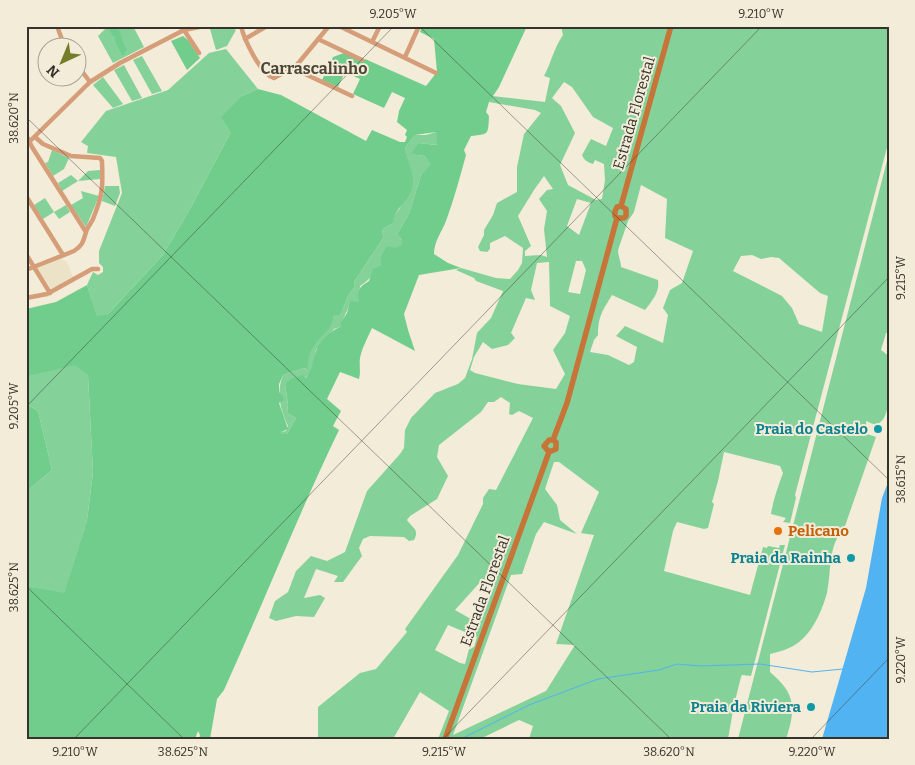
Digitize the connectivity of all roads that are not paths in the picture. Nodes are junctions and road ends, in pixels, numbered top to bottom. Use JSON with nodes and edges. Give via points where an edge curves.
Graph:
{"nodes":[{"id":1,"x":57,"y":26,"type":"edge"},
{"id":2,"x":179,"y":26,"type":"edge"},
{"id":3,"x":204,"y":26,"type":"edge"},
{"id":4,"x":241,"y":26,"type":"edge"},
{"id":5,"x":267,"y":26,"type":"edge"},
{"id":6,"x":329,"y":26,"type":"edge"},
{"id":7,"x":339,"y":26,"type":"edge"},
{"id":8,"x":380,"y":26,"type":"edge"},
{"id":9,"x":418,"y":26,"type":"edge"},
{"id":10,"x":671,"y":26,"type":"edge"},
{"id":11,"x":184,"y":30,"type":"junction"},
{"id":12,"x":61,"y":38,"type":"edge"},
{"id":13,"x":245,"y":38,"type":"junction"},
{"id":14,"x":318,"y":39,"type":"junction"},
{"id":15,"x":372,"y":42,"type":"junction"},
{"id":16,"x":199,"y":53,"type":"dead end"},
{"id":17,"x":405,"y":57,"type":"junction"},
{"id":18,"x":362,"y":60,"type":"dead end"},
{"id":19,"x":296,"y":66,"type":"junction"},
{"id":20,"x":436,"y":73,"type":"dead end"},
{"id":21,"x":88,"y":79,"type":"edge"},
{"id":22,"x":90,"y":82,"type":"junction"},
{"id":23,"x":352,"y":96,"type":"dead end"},
{"id":24,"x":26,"y":135,"type":"edge"},
{"id":25,"x":35,"y":137,"type":"junction"},
{"id":26,"x":28,"y":143,"type":"edge"},
{"id":27,"x":26,"y":196,"type":"edge"},
{"id":28,"x":621,"y":206,"type":"junction"},
{"id":29,"x":618,"y":218,"type":"junction"},
{"id":30,"x":86,"y":232,"type":"junction"},
{"id":31,"x":26,"y":254,"type":"edge"},
{"id":32,"x":63,"y":255,"type":"junction"},
{"id":33,"x":34,"y":267,"type":"junction"},
{"id":34,"x":98,"y":269,"type":"dead end"},
{"id":35,"x":26,"y":270,"type":"edge"},
{"id":36,"x":50,"y":293,"type":"junction"},
{"id":37,"x":26,"y":298,"type":"edge"},
{"id":38,"x":445,"y":739,"type":"edge"}],
"edges":[{"from":1,"to":12,"type":"street"},
{"from":2,"to":11,"type":"street"},
{"from":3,"to":11,"type":"street"},
{"from":4,"to":13,"type":"street"},
{"from":5,"to":13,"type":"street"},
{"from":6,"to":14,"type":"street"},
{"from":7,"to":15,"type":"street"},
{"from":8,"to":15,"type":"street"},
{"from":9,"to":17,"type":"street"},
{"from":10,"to":28,"type":"main road","name":"Estrada Florestal"},
{"from":11,"to":16,"type":"street"},
{"from":11,"to":22,"type":"street"},
{"from":13,"to":19,"type":"street","via":[[263,71],[270,77],[278,77]]},
{"from":14,"to":18,"type":"street"},
{"from":14,"to":19,"type":"street"},
{"from":15,"to":17,"type":"street"},
{"from":17,"to":20,"type":"street"},
{"from":19,"to":23,"type":"street","via":[[303,73]]},
{"from":21,"to":22,"type":"street"},
{"from":22,"to":25,"type":"street"},
{"from":24,"to":26,"type":"street"},
{"from":25,"to":26,"type":"street"},
{"from":25,"to":30,"type":"street","via":[[42,144],[71,156],[102,161],[102,194]]},
{"from":26,"to":30,"type":"street"},
{"from":27,"to":32,"type":"street"},
{"from":28,"to":29,"type":"main road","via":[[615,211]]},
{"from":28,"to":29,"type":"main road","via":[[626,209],[626,216]]},
{"from":29,"to":38,"type":"main road","name":"Estrada Florestal","via":[[567,403],[553,440],[556,450],[549,452]]},
{"from":30,"to":32,"type":"street","via":[[78,248]]},
{"from":31,"to":33,"type":"street"},
{"from":32,"to":33,"type":"street"},
{"from":33,"to":35,"type":"street"},
{"from":33,"to":36,"type":"street"},
{"from":34,"to":36,"type":"street"},
{"from":36,"to":37,"type":"street"}]}
